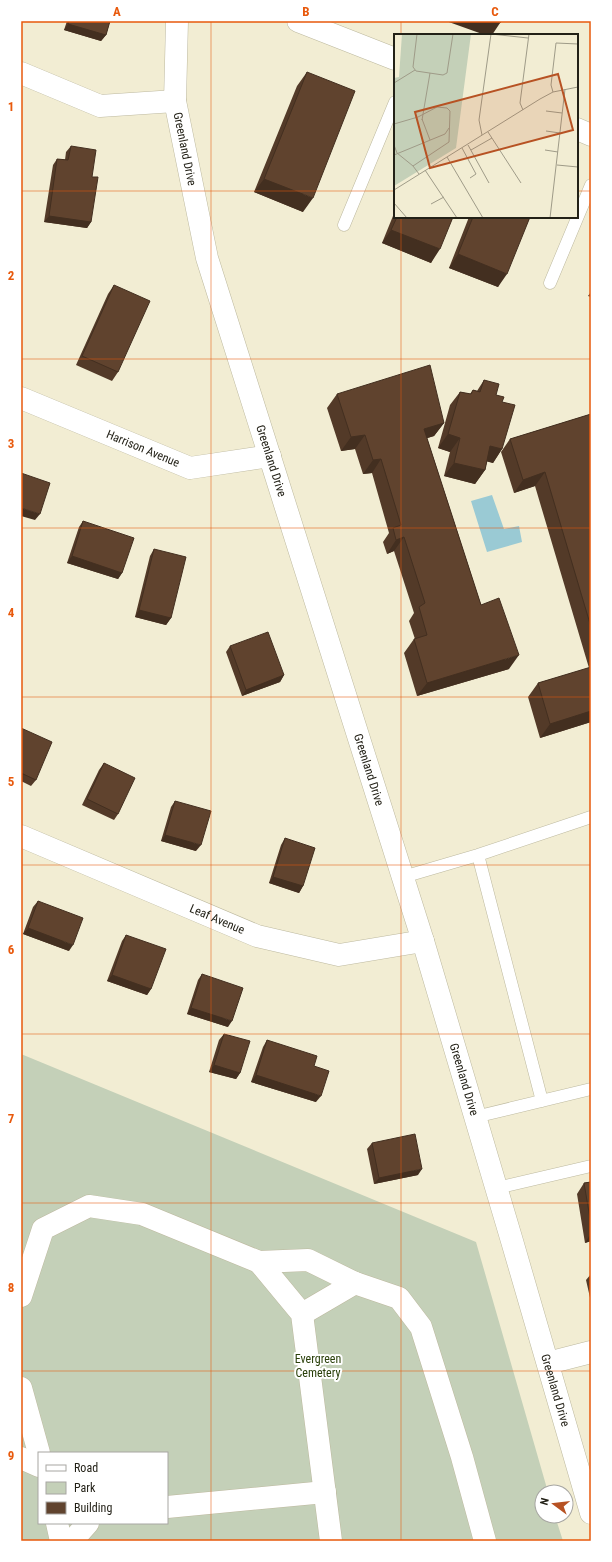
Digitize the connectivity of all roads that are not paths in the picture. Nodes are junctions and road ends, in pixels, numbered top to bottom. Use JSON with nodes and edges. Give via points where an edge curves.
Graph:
{"nodes":[{"id":1,"x":177,"y":21,"type":"edge"},
{"id":2,"x":298,"y":21,"type":"edge"},
{"id":3,"x":394,"y":59,"type":"edge"},
{"id":4,"x":21,"y":73,"type":"edge"},
{"id":5,"x":175,"y":101,"type":"junction"},
{"id":6,"x":394,"y":104,"type":"edge"},
{"id":7,"x":578,"y":130,"type":"edge"},
{"id":8,"x":591,"y":135,"type":"edge"},
{"id":9,"x":591,"y":185,"type":"edge"},
{"id":10,"x":578,"y":216,"type":"edge"},
{"id":11,"x":577,"y":218,"type":"edge"},
{"id":12,"x":344,"y":225,"type":"dead end"},
{"id":13,"x":550,"y":283,"type":"dead end"},
{"id":14,"x":21,"y":398,"type":"edge"},
{"id":15,"x":270,"y":456,"type":"junction"},
{"id":16,"x":591,"y":817,"type":"edge"},
{"id":17,"x":21,"y":836,"type":"edge"},
{"id":18,"x":478,"y":855,"type":"junction"},
{"id":19,"x":403,"y":877,"type":"junction"},
{"id":20,"x":423,"y":941,"type":"junction"},
{"id":21,"x":591,"y":1088,"type":"edge"},
{"id":22,"x":542,"y":1101,"type":"junction"},
{"id":23,"x":475,"y":1117,"type":"junction"},
{"id":24,"x":591,"y":1166,"type":"edge"},
{"id":25,"x":496,"y":1188,"type":"junction"},
{"id":26,"x":259,"y":1262,"type":"junction"},
{"id":27,"x":355,"y":1283,"type":"junction"},
{"id":28,"x":21,"y":1296,"type":"edge"},
{"id":29,"x":302,"y":1314,"type":"junction"},
{"id":30,"x":591,"y":1352,"type":"edge"},
{"id":31,"x":548,"y":1363,"type":"junction"},
{"id":32,"x":21,"y":1388,"type":"edge"},
{"id":33,"x":40,"y":1452,"type":"edge"},
{"id":34,"x":21,"y":1458,"type":"edge"},
{"id":35,"x":38,"y":1466,"type":"edge"},
{"id":36,"x":325,"y":1492,"type":"junction"},
{"id":37,"x":168,"y":1508,"type":"edge"},
{"id":38,"x":591,"y":1513,"type":"edge"},
{"id":39,"x":57,"y":1524,"type":"edge"},
{"id":40,"x":87,"y":1524,"type":"edge"},
{"id":41,"x":61,"y":1541,"type":"edge"},
{"id":42,"x":72,"y":1541,"type":"edge"},
{"id":43,"x":331,"y":1541,"type":"edge"},
{"id":44,"x":486,"y":1541,"type":"edge"}],
"edges":[{"from":1,"to":5,"type":"street","name":"Greenland Drive"},
{"from":2,"to":3,"type":"street"},
{"from":4,"to":5,"type":"street","via":[[100,106]]},
{"from":5,"to":15,"type":"street","name":"Greenland Drive","via":[[207,258]]},
{"from":6,"to":12,"type":"lane"},
{"from":7,"to":8,"type":"street"},
{"from":9,"to":10,"type":"lane"},
{"from":11,"to":13,"type":"lane"},
{"from":14,"to":15,"type":"street","name":"Harrison Avenue","via":[[190,468]]},
{"from":15,"to":19,"type":"street","name":"Greenland Drive"},
{"from":16,"to":18,"type":"lane"},
{"from":17,"to":20,"type":"street","name":"Leaf Avenue","via":[[256,936],[339,955]]},
{"from":18,"to":19,"type":"lane"},
{"from":18,"to":22,"type":"lane"},
{"from":19,"to":20,"type":"street","name":"Greenland Drive"},
{"from":20,"to":23,"type":"street","name":"Greenland Drive"},
{"from":21,"to":22,"type":"lane"},
{"from":22,"to":23,"type":"lane"},
{"from":23,"to":25,"type":"street","name":"Greenland Drive"},
{"from":24,"to":25,"type":"lane"},
{"from":25,"to":31,"type":"street","name":"Greenland Drive"},
{"from":26,"to":27,"type":"street","via":[[308,1260]]},
{"from":26,"to":28,"type":"street","via":[[142,1214],[89,1206],[43,1229]]},
{"from":26,"to":29,"type":"street"},
{"from":27,"to":29,"type":"street"},
{"from":27,"to":44,"type":"street","via":[[399,1298],[421,1327]]},
{"from":29,"to":36,"type":"street"},
{"from":30,"to":31,"type":"street"},
{"from":31,"to":38,"type":"street","name":"Greenland Drive"},
{"from":32,"to":33,"type":"street"},
{"from":34,"to":35,"type":"street"},
{"from":36,"to":37,"type":"street"},
{"from":36,"to":43,"type":"street"},
{"from":39,"to":41,"type":"street"},
{"from":40,"to":42,"type":"street"}]}
